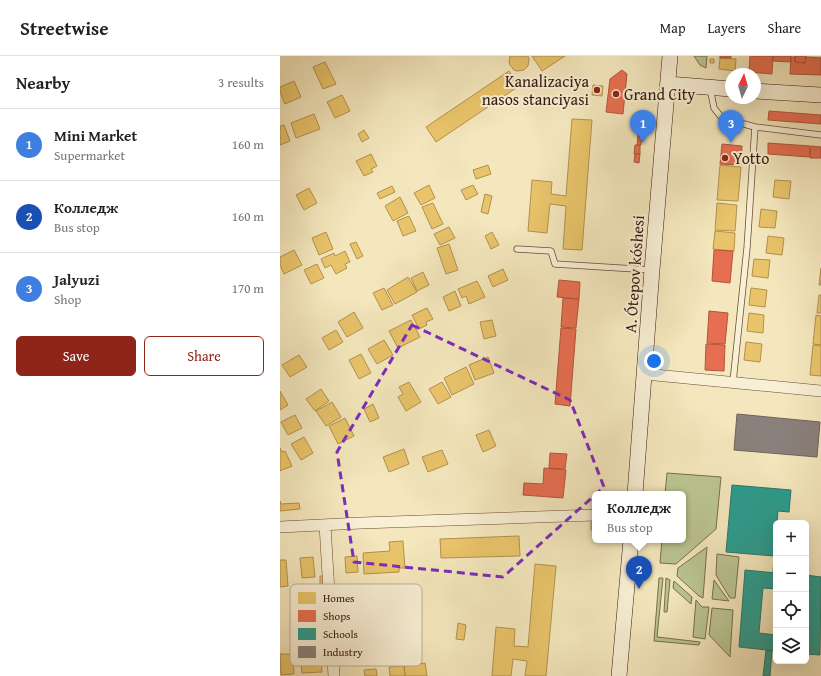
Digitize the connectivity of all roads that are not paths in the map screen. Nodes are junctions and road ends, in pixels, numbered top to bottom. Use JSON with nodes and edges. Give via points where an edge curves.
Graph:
{"nodes":[{"id":1,"x":670,"y":56,"type":"edge"},
{"id":2,"x":668,"y":84,"type":"junction"},
{"id":3,"x":710,"y":88,"type":"junction"},
{"id":4,"x":725,"y":89,"type":"edge"},
{"id":5,"x":761,"y":91,"type":"edge"},
{"id":6,"x":821,"y":95,"type":"edge"},
{"id":7,"x":756,"y":127,"type":"junction"},
{"id":8,"x":821,"y":135,"type":"edge"},
{"id":9,"x":518,"y":250,"type":"dead end"},
{"id":10,"x":652,"y":270,"type":"junction"},
{"id":11,"x":645,"y":374,"type":"junction"},
{"id":12,"x":733,"y":382,"type":"junction"},
{"id":13,"x":821,"y":390,"type":"edge"},
{"id":14,"x":635,"y":491,"type":"edge"},
{"id":15,"x":592,"y":516,"type":"edge"},
{"id":16,"x":325,"y":525,"type":"junction"},
{"id":17,"x":280,"y":528,"type":"edge"},
{"id":18,"x":631,"y":543,"type":"edge"},
{"id":19,"x":329,"y":584,"type":"edge"},
{"id":20,"x":333,"y":666,"type":"edge"},
{"id":21,"x":334,"y":676,"type":"edge"},
{"id":22,"x":619,"y":676,"type":"edge"}],
"edges":[{"from":1,"to":2,"type":"main road","name":"A. Ótepov kóshesi"},
{"from":2,"to":3,"type":"main road"},
{"from":2,"to":10,"type":"main road","name":"A. Ótepov kóshesi"},
{"from":3,"to":4,"type":"main road"},
{"from":3,"to":7,"type":"lane","via":[[714,108],[722,118]]},
{"from":5,"to":6,"type":"main road"},
{"from":7,"to":8,"type":"lane"},
{"from":7,"to":12,"type":"lane"},
{"from":9,"to":10,"type":"lane","via":[[551,251],[555,264]]},
{"from":10,"to":11,"type":"main road","name":"A. Ótepov kóshesi"},
{"from":11,"to":12,"type":"street"},
{"from":11,"to":14,"type":"main road","name":"A. Ótepov kóshesi"},
{"from":12,"to":13,"type":"street"},
{"from":15,"to":16,"type":"street"},
{"from":16,"to":17,"type":"street"},
{"from":16,"to":19,"type":"street"},
{"from":18,"to":22,"type":"main road"},
{"from":20,"to":21,"type":"street"}]}
